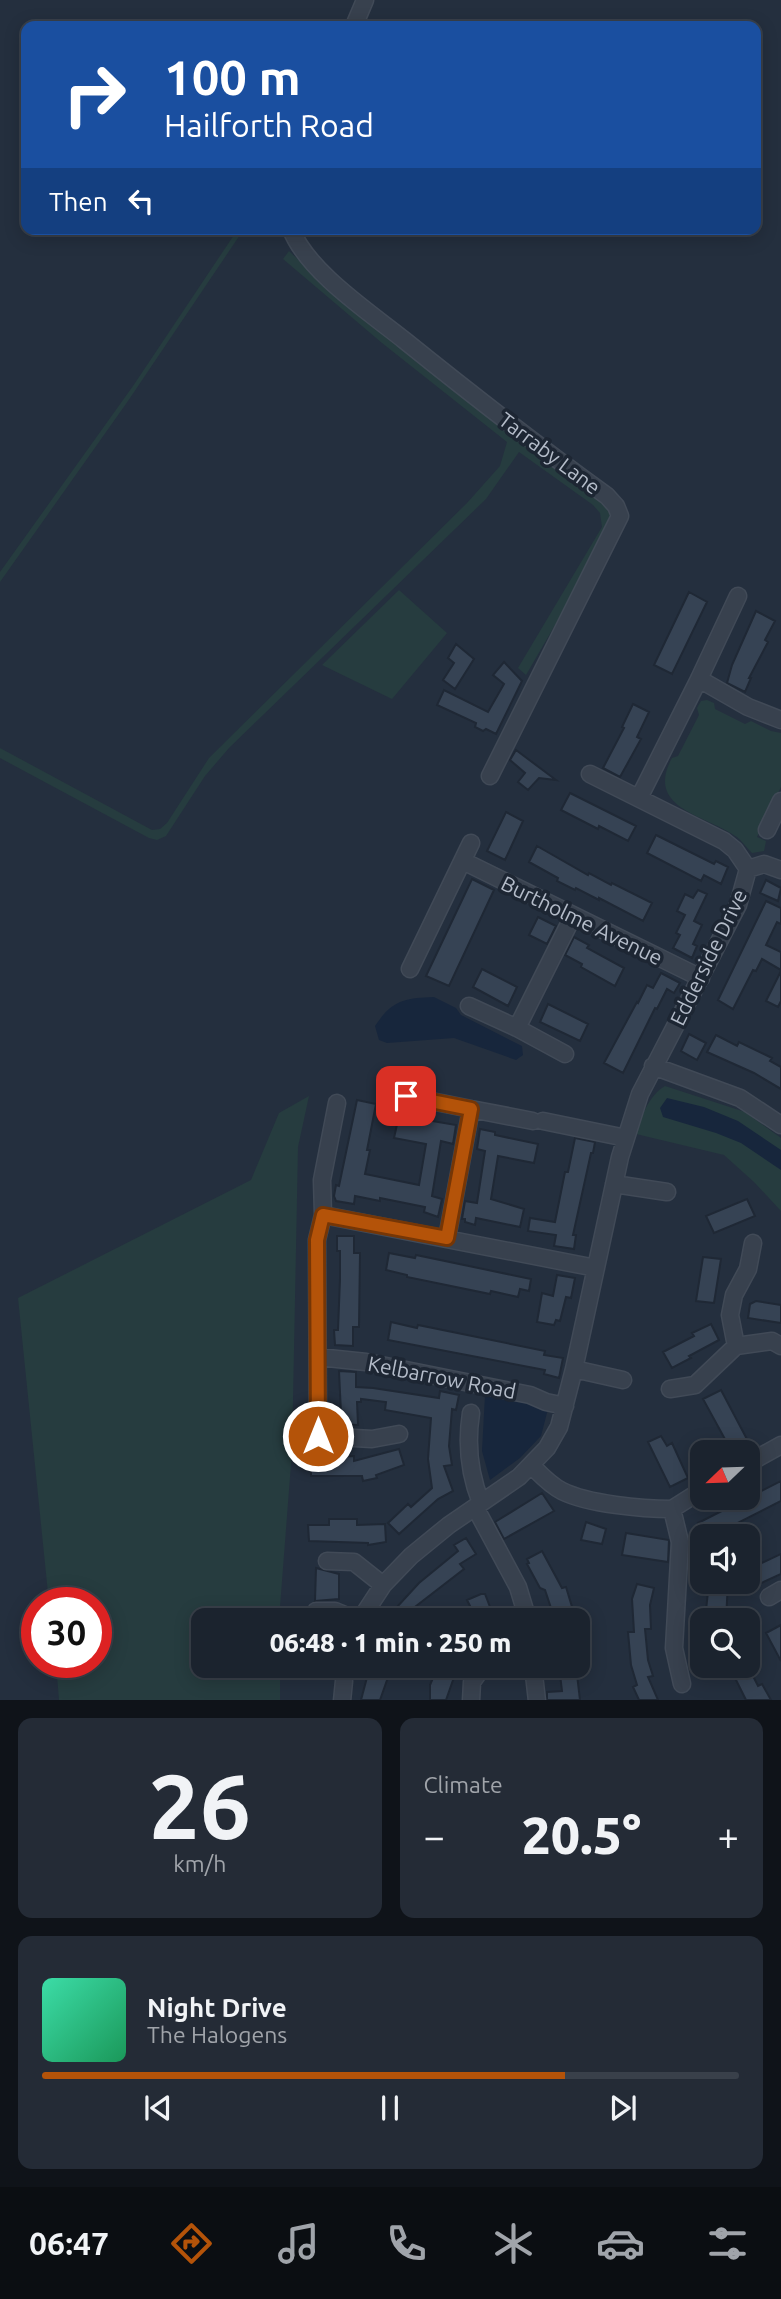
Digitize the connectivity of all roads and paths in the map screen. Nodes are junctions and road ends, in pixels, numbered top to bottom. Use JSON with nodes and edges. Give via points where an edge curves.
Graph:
{"nodes":[{"id":1,"x":365,"y":0,"type":"edge"},
{"id":2,"x":357,"y":21,"type":"edge"},
{"id":3,"x":294,"y":235,"type":"edge"},
{"id":4,"x":738,"y":596,"type":"dead end"},
{"id":5,"x":699,"y":679,"type":"junction"},
{"id":6,"x":781,"y":720,"type":"edge"},
{"id":7,"x":590,"y":774,"type":"dead end"},
{"id":8,"x":490,"y":776,"type":"dead end"},
{"id":9,"x":639,"y":798,"type":"junction"},
{"id":10,"x":781,"y":801,"type":"edge"},
{"id":11,"x":767,"y":830,"type":"dead end"},
{"id":12,"x":471,"y":843,"type":"dead end"},
{"id":13,"x":463,"y":860,"type":"junction"},
{"id":14,"x":748,"y":869,"type":"junction"},
{"id":15,"x":781,"y":870,"type":"edge"},
{"id":16,"x":573,"y":916,"type":"junction"},
{"id":17,"x":410,"y":969,"type":"dead end"},
{"id":18,"x":701,"y":978,"type":"junction"},
{"id":19,"x":469,"y":1006,"type":"dead end"},
{"id":20,"x":517,"y":1028,"type":"junction"},
{"id":21,"x":565,"y":1054,"type":"dead end"},
{"id":22,"x":653,"y":1066,"type":"junction"},
{"id":23,"x":406,"y":1096,"type":"dead end"},
{"id":24,"x":337,"y":1103,"type":"dead end"},
{"id":25,"x":471,"y":1109,"type":"junction"},
{"id":26,"x":781,"y":1125,"type":"edge"},
{"id":27,"x":626,"y":1138,"type":"junction"},
{"id":28,"x":614,"y":1184,"type":"junction"},
{"id":29,"x":667,"y":1192,"type":"dead end"},
{"id":30,"x":323,"y":1215,"type":"junction"},
{"id":31,"x":447,"y":1238,"type":"junction"},
{"id":32,"x":753,"y":1243,"type":"dead end"},
{"id":33,"x":596,"y":1268,"type":"junction"},
{"id":34,"x":737,"y":1346,"type":"junction"},
{"id":35,"x":781,"y":1346,"type":"edge"},
{"id":36,"x":318,"y":1357,"type":"junction"},
{"id":37,"x":574,"y":1369,"type":"junction"},
{"id":38,"x":623,"y":1380,"type":"dead end"},
{"id":39,"x":670,"y":1389,"type":"dead end"},
{"id":40,"x":565,"y":1406,"type":"junction"},
{"id":41,"x":471,"y":1413,"type":"dead end"},
{"id":42,"x":398,"y":1434,"type":"dead end"},
{"id":43,"x":781,"y":1445,"type":"edge"},
{"id":44,"x":760,"y":1457,"type":"edge"},
{"id":45,"x":532,"y":1466,"type":"junction"},
{"id":46,"x":690,"y":1497,"type":"edge"},
{"id":47,"x":478,"y":1505,"type":"junction"},
{"id":48,"x":671,"y":1509,"type":"junction"},
{"id":49,"x":327,"y":1561,"type":"dead end"},
{"id":50,"x":383,"y":1585,"type":"junction"},
{"id":51,"x":367,"y":1608,"type":"edge"},
{"id":52,"x":524,"y":1608,"type":"edge"},
{"id":53,"x":344,"y":1678,"type":"edge"},
{"id":54,"x":475,"y":1678,"type":"edge"},
{"id":55,"x":534,"y":1678,"type":"edge"},
{"id":56,"x":682,"y":1685,"type":"dead end"},
{"id":57,"x":342,"y":1700,"type":"edge"},
{"id":58,"x":471,"y":1700,"type":"edge"},
{"id":59,"x":537,"y":1700,"type":"edge"}],
"edges":[{"from":1,"to":2,"type":"street"},
{"from":3,"to":8,"type":"street","name":"Tarraby Lane","via":[[299,247],[342,291],[607,496],[620,516]]},
{"from":4,"to":5,"type":"street"},
{"from":5,"to":6,"type":"street"},
{"from":5,"to":9,"type":"street"},
{"from":7,"to":9,"type":"street","name":"Edderside Drive"},
{"from":9,"to":14,"type":"street","name":"Edderside Drive","via":[[723,841]]},
{"from":10,"to":11,"type":"street"},
{"from":12,"to":13,"type":"street"},
{"from":13,"to":16,"type":"street","name":"Burtholme Avenue"},
{"from":13,"to":17,"type":"street"},
{"from":14,"to":15,"type":"street","via":[[764,864]]},
{"from":14,"to":18,"type":"street","name":"Edderside Drive","via":[[738,905]]},
{"from":16,"to":18,"type":"street","name":"Burtholme Avenue"},
{"from":16,"to":20,"type":"street"},
{"from":18,"to":22,"type":"street","name":"Edderside Drive"},
{"from":19,"to":20,"type":"street"},
{"from":20,"to":21,"type":"street"},
{"from":22,"to":26,"type":"street","via":[[740,1098]]},
{"from":22,"to":27,"type":"street","name":"Edderside Drive"},
{"from":23,"to":25,"type":"street"},
{"from":24,"to":30,"type":"street","via":[[322,1180]]},
{"from":25,"to":27,"type":"street"},
{"from":25,"to":31,"type":"street"},
{"from":27,"to":28,"type":"street","name":"Edderside Drive"},
{"from":28,"to":29,"type":"street"},
{"from":28,"to":33,"type":"street","name":"Edderside Drive"},
{"from":30,"to":31,"type":"street"},
{"from":30,"to":36,"type":"street","via":[[317,1240]]},
{"from":31,"to":33,"type":"street"},
{"from":32,"to":34,"type":"street","via":[[730,1315]]},
{"from":33,"to":37,"type":"street","name":"Edderside Drive"},
{"from":34,"to":35,"type":"street","via":[[772,1341]]},
{"from":34,"to":39,"type":"street","via":[[695,1385]]},
{"from":36,"to":40,"type":"street","name":"Kelbarrow Road","via":[[379,1364]]},
{"from":36,"to":42,"type":"street","via":[[318,1436]]},
{"from":37,"to":38,"type":"street"},
{"from":37,"to":40,"type":"street","name":"Edderside Drive"},
{"from":40,"to":45,"type":"street","name":"Edderside Drive","via":[[559,1427]]},
{"from":41,"to":47,"type":"street","via":[[470,1467]]},
{"from":43,"to":44,"type":"street"},
{"from":45,"to":47,"type":"street","name":"Edderside Drive"},
{"from":45,"to":48,"type":"street","via":[[574,1495]]},
{"from":46,"to":48,"type":"street"},
{"from":47,"to":50,"type":"street","name":"Edderside Drive","via":[[411,1556]]},
{"from":47,"to":52,"type":"street"},
{"from":48,"to":56,"type":"street","via":[[680,1542],[674,1648]]},
{"from":49,"to":50,"type":"street","via":[[354,1562]]},
{"from":50,"to":51,"type":"street","name":"Edderside Drive"},
{"from":53,"to":57,"type":"street"},
{"from":54,"to":58,"type":"street"},
{"from":55,"to":59,"type":"street"}]}
